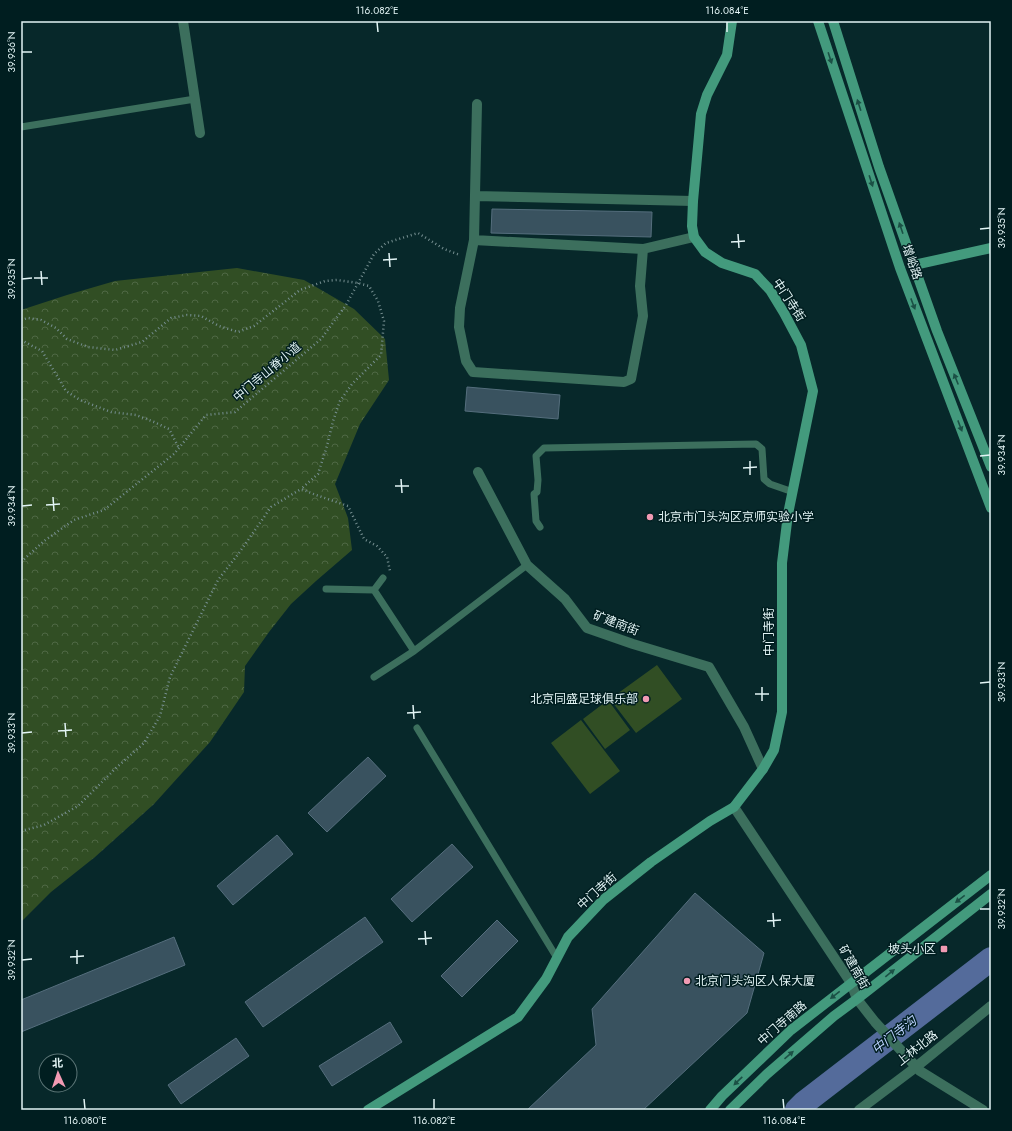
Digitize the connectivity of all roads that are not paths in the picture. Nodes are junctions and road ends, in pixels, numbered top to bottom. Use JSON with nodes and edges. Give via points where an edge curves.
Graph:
{"nodes":[{"id":1,"x":183,"y":21,"type":"edge"},
{"id":2,"x":732,"y":21,"type":"edge"},
{"id":3,"x":818,"y":21,"type":"edge"},
{"id":4,"x":833,"y":21,"type":"edge"},
{"id":5,"x":195,"y":100,"type":"junction"},
{"id":6,"x":477,"y":104,"type":"dead end"},
{"id":7,"x":21,"y":127,"type":"edge"},
{"id":8,"x":200,"y":133,"type":"dead end"},
{"id":9,"x":475,"y":196,"type":"junction"},
{"id":10,"x":693,"y":201,"type":"junction"},
{"id":11,"x":694,"y":237,"type":"junction"},
{"id":12,"x":474,"y":240,"type":"junction"},
{"id":13,"x":991,"y":248,"type":"edge"},
{"id":14,"x":643,"y":249,"type":"junction"},
{"id":15,"x":914,"y":265,"type":"junction"},
{"id":16,"x":991,"y":467,"type":"edge"},
{"id":17,"x":478,"y":472,"type":"dead end"},
{"id":18,"x":792,"y":492,"type":"junction"},
{"id":19,"x":991,"y":508,"type":"edge"},
{"id":20,"x":540,"y":527,"type":"dead end"},
{"id":21,"x":527,"y":565,"type":"junction"},
{"id":22,"x":383,"y":578,"type":"road end"},
{"id":23,"x":326,"y":589,"type":"dead end"},
{"id":24,"x":374,"y":590,"type":"junction"},
{"id":25,"x":414,"y":651,"type":"junction"},
{"id":26,"x":374,"y":677,"type":"dead end"},
{"id":27,"x":417,"y":728,"type":"dead end"},
{"id":28,"x":763,"y":769,"type":"junction"},
{"id":29,"x":734,"y":807,"type":"junction"},
{"id":30,"x":991,"y":875,"type":"edge"},
{"id":31,"x":991,"y":894,"type":"edge"},
{"id":32,"x":557,"y":958,"type":"junction"},
{"id":33,"x":851,"y":983,"type":"junction"},
{"id":34,"x":857,"y":999,"type":"junction"},
{"id":35,"x":991,"y":1006,"type":"edge"},
{"id":36,"x":915,"y":1066,"type":"junction"},
{"id":37,"x":368,"y":1110,"type":"edge"},
{"id":38,"x":710,"y":1110,"type":"edge"},
{"id":39,"x":730,"y":1110,"type":"edge"},
{"id":40,"x":859,"y":1110,"type":"edge"},
{"id":41,"x":983,"y":1110,"type":"edge"}],
"edges":[{"from":1,"to":5,"type":"street"},
{"from":2,"to":10,"type":"street","via":[[727,55],[707,95],[701,114]]},
{"from":3,"to":19,"type":"street","name":"增峪路","one_way":true,"via":[[900,268]]},
{"from":15,"to":4,"type":"street","name":"增峪路","one_way":true,"via":[[879,167]]},
{"from":5,"to":7,"type":"lane"},
{"from":5,"to":8,"type":"street"},
{"from":6,"to":9,"type":"street"},
{"from":9,"to":10,"type":"street"},
{"from":9,"to":12,"type":"street"},
{"from":10,"to":11,"type":"street"},
{"from":11,"to":14,"type":"street"},
{"from":11,"to":18,"type":"street","name":"中门寺街","via":[[705,252],[722,263],[755,274],[770,290],[800,345],[813,391]]},
{"from":12,"to":14,"type":"street"},
{"from":12,"to":14,"type":"street","via":[[460,308],[459,327],[466,361],[473,372],[624,382],[632,379],[643,316],[640,286]]},
{"from":13,"to":15,"type":"street"},
{"from":16,"to":15,"type":"street","name":"增峪路","one_way":true,"via":[[937,331]]},
{"from":17,"to":21,"type":"street","name":"矿建南街"},
{"from":18,"to":20,"type":"lane","via":[[770,484],[764,479],[762,449],[756,444],[544,448],[536,456],[538,480],[537,492],[534,494],[536,521]]},
{"from":18,"to":28,"type":"street","name":"中门寺街","via":[[782,563],[782,712],[774,750]]},
{"from":21,"to":25,"type":"lane"},
{"from":21,"to":28,"type":"street","name":"矿建南街","via":[[565,599],[587,628],[709,667],[744,727]]},
{"from":22,"to":24,"type":"lane"},
{"from":23,"to":24,"type":"lane"},
{"from":24,"to":25,"type":"lane"},
{"from":25,"to":26,"type":"lane"},
{"from":27,"to":32,"type":"lane"},
{"from":28,"to":29,"type":"street","name":"中门寺街"},
{"from":29,"to":32,"type":"street","name":"中门寺街","via":[[651,862],[603,900],[568,937]]},
{"from":29,"to":33,"type":"street","name":"矿建南街"},
{"from":30,"to":33,"type":"street","name":"中门寺南路","one_way":true},
{"from":34,"to":31,"type":"street","one_way":true},
{"from":32,"to":37,"type":"street","name":"中门寺街","via":[[546,979],[518,1017]]},
{"from":33,"to":34,"type":"street","name":"矿建南街"},
{"from":33,"to":38,"type":"street","name":"中门寺南路","one_way":true,"via":[[791,1030]]},
{"from":34,"to":36,"type":"street","name":"矿建南街"},
{"from":39,"to":34,"type":"street","one_way":true,"via":[[767,1074]]},
{"from":35,"to":36,"type":"street","name":"上林北路"},
{"from":36,"to":40,"type":"street","name":"上林北路"},
{"from":36,"to":41,"type":"street","name":"矿建南街"}]}
